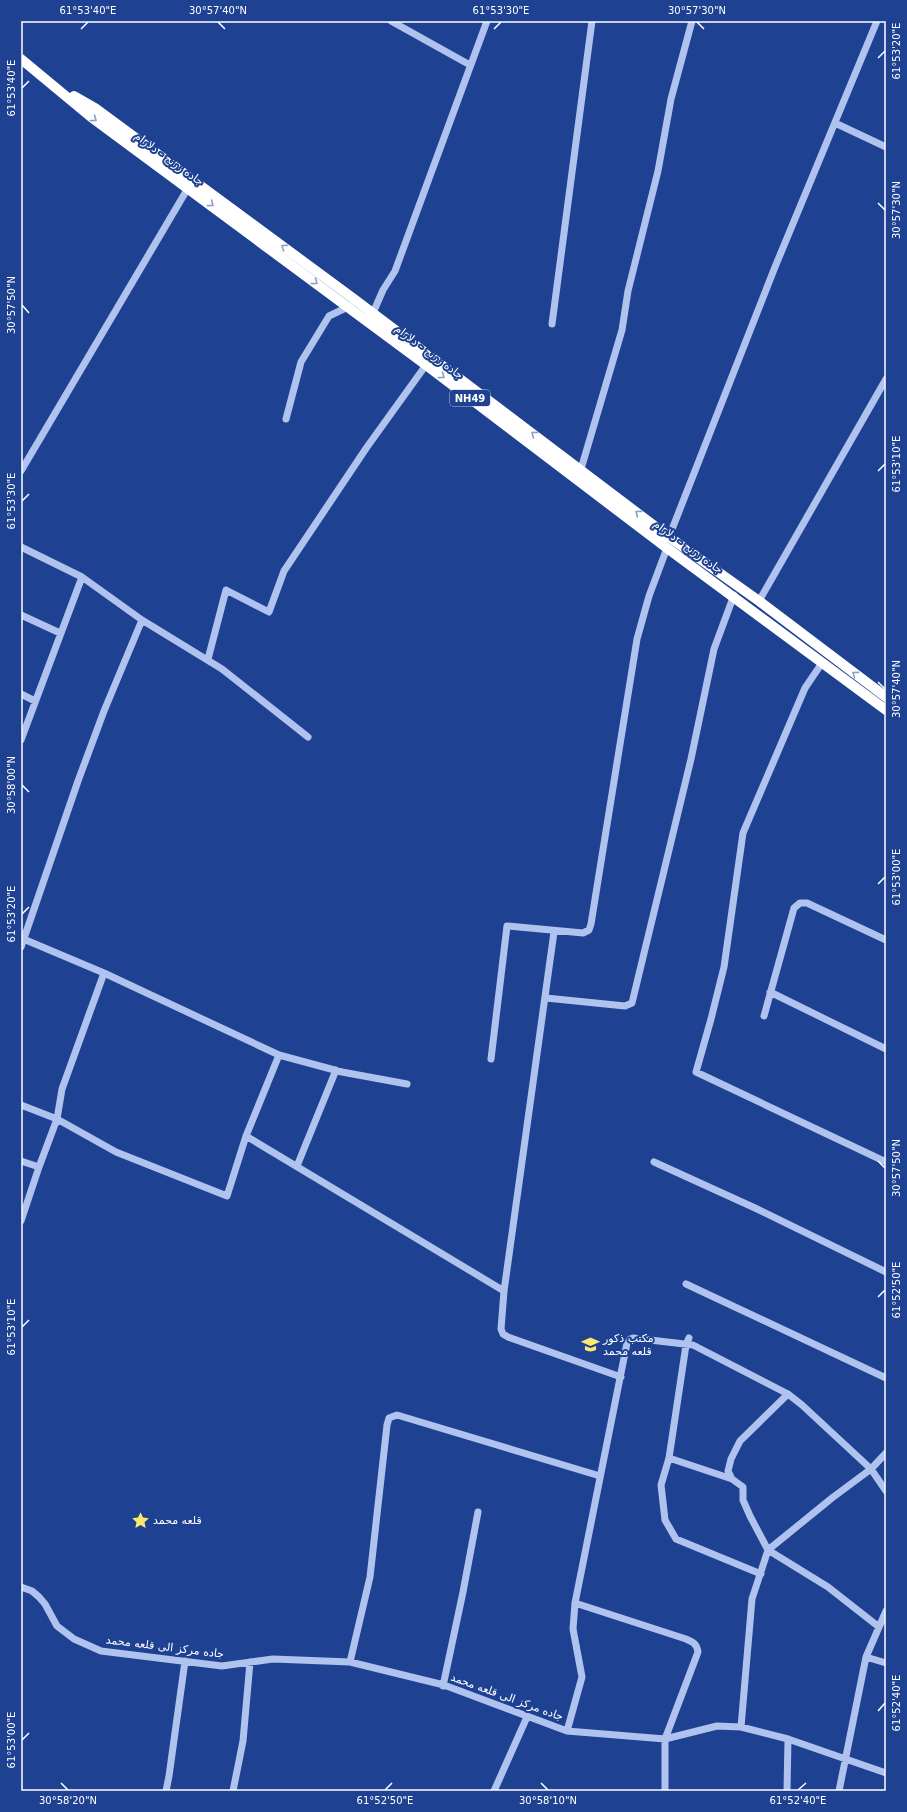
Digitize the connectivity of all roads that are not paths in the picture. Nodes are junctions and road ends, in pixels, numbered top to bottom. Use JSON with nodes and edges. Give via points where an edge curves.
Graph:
{"nodes":[{"id":1,"x":391,"y":21,"type":"edge"},
{"id":2,"x":487,"y":21,"type":"edge"},
{"id":3,"x":592,"y":21,"type":"edge"},
{"id":4,"x":692,"y":21,"type":"edge"},
{"id":5,"x":877,"y":21,"type":"edge"},
{"id":6,"x":21,"y":59,"type":"edge"},
{"id":7,"x":470,"y":65,"type":"junction"},
{"id":8,"x":54,"y":85,"type":"junction"},
{"id":9,"x":835,"y":123,"type":"junction"},
{"id":10,"x":886,"y":147,"type":"edge"},
{"id":11,"x":188,"y":188,"type":"junction"},
{"id":12,"x":352,"y":303,"type":"junction"},
{"id":13,"x":373,"y":313,"type":"junction"},
{"id":14,"x":552,"y":324,"type":"dead end"},
{"id":15,"x":426,"y":365,"type":"junction"},
{"id":16,"x":886,"y":379,"type":"edge"},
{"id":17,"x":286,"y":419,"type":"dead end"},
{"id":18,"x":581,"y":469,"type":"junction"},
{"id":19,"x":21,"y":471,"type":"edge"},
{"id":20,"x":669,"y":537,"type":"junction"},
{"id":21,"x":21,"y":547,"type":"edge"},
{"id":22,"x":667,"y":548,"type":"junction"},
{"id":23,"x":82,"y":577,"type":"junction"},
{"id":24,"x":736,"y":592,"type":"junction"},
{"id":25,"x":759,"y":601,"type":"junction"},
{"id":26,"x":21,"y":615,"type":"edge"},
{"id":27,"x":142,"y":620,"type":"junction"},
{"id":28,"x":60,"y":633,"type":"junction"},
{"id":29,"x":208,"y":660,"type":"junction"},
{"id":30,"x":822,"y":663,"type":"junction"},
{"id":31,"x":21,"y":694,"type":"edge"},
{"id":32,"x":886,"y":697,"type":"edge"},
{"id":33,"x":35,"y":701,"type":"junction"},
{"id":34,"x":886,"y":710,"type":"edge"},
{"id":35,"x":308,"y":737,"type":"dead end"},
{"id":36,"x":21,"y":740,"type":"edge"},
{"id":37,"x":554,"y":932,"type":"junction"},
{"id":38,"x":886,"y":940,"type":"edge"},
{"id":39,"x":22,"y":942,"type":"edge"},
{"id":40,"x":104,"y":973,"type":"junction"},
{"id":41,"x":770,"y":992,"type":"junction"},
{"id":42,"x":546,"y":998,"type":"junction"},
{"id":43,"x":764,"y":1016,"type":"dead end"},
{"id":44,"x":886,"y":1048,"type":"edge"},
{"id":45,"x":279,"y":1055,"type":"junction"},
{"id":46,"x":491,"y":1059,"type":"dead end"},
{"id":47,"x":336,"y":1070,"type":"junction"},
{"id":48,"x":407,"y":1084,"type":"dead end"},
{"id":49,"x":21,"y":1105,"type":"edge"},
{"id":50,"x":57,"y":1119,"type":"junction"},
{"id":51,"x":246,"y":1136,"type":"junction"},
{"id":52,"x":21,"y":1161,"type":"edge"},
{"id":53,"x":654,"y":1162,"type":"dead end"},
{"id":54,"x":886,"y":1162,"type":"edge"},
{"id":55,"x":297,"y":1166,"type":"junction"},
{"id":56,"x":39,"y":1167,"type":"junction"},
{"id":57,"x":21,"y":1220,"type":"edge"},
{"id":58,"x":886,"y":1272,"type":"edge"},
{"id":59,"x":686,"y":1284,"type":"dead end"},
{"id":60,"x":504,"y":1290,"type":"junction"},
{"id":61,"x":689,"y":1338,"type":"dead end"},
{"id":62,"x":686,"y":1345,"type":"junction"},
{"id":63,"x":621,"y":1377,"type":"junction"},
{"id":64,"x":886,"y":1378,"type":"edge"},
{"id":65,"x":788,"y":1394,"type":"junction"},
{"id":66,"x":886,"y":1453,"type":"edge"},
{"id":67,"x":669,"y":1458,"type":"junction"},
{"id":68,"x":871,"y":1469,"type":"junction"},
{"id":69,"x":600,"y":1476,"type":"junction"},
{"id":70,"x":732,"y":1479,"type":"junction"},
{"id":71,"x":886,"y":1490,"type":"edge"},
{"id":72,"x":478,"y":1512,"type":"dead end"},
{"id":73,"x":768,"y":1550,"type":"junction"},
{"id":74,"x":761,"y":1574,"type":"junction"},
{"id":75,"x":21,"y":1587,"type":"edge"},
{"id":76,"x":575,"y":1603,"type":"junction"},
{"id":77,"x":886,"y":1611,"type":"edge"},
{"id":78,"x":879,"y":1628,"type":"junction"},
{"id":79,"x":866,"y":1657,"type":"junction"},
{"id":80,"x":185,"y":1661,"type":"junction"},
{"id":81,"x":250,"y":1662,"type":"junction"},
{"id":82,"x":350,"y":1662,"type":"junction"},
{"id":83,"x":886,"y":1663,"type":"edge"},
{"id":84,"x":443,"y":1686,"type":"junction"},
{"id":85,"x":527,"y":1717,"type":"junction"},
{"id":86,"x":741,"y":1727,"type":"junction"},
{"id":87,"x":567,"y":1731,"type":"junction"},
{"id":88,"x":665,"y":1739,"type":"junction"},
{"id":89,"x":788,"y":1739,"type":"junction"},
{"id":90,"x":844,"y":1759,"type":"junction"},
{"id":91,"x":886,"y":1772,"type":"edge"},
{"id":92,"x":665,"y":1790,"type":"edge"},
{"id":93,"x":166,"y":1791,"type":"edge"},
{"id":94,"x":233,"y":1791,"type":"edge"},
{"id":95,"x":494,"y":1791,"type":"edge"},
{"id":96,"x":787,"y":1791,"type":"edge"},
{"id":97,"x":839,"y":1791,"type":"edge"}],
"edges":[{"from":1,"to":7,"type":"street"},
{"from":2,"to":7,"type":"street"},
{"from":3,"to":14,"type":"street"},
{"from":4,"to":18,"type":"street","via":[[671,98],[658,171],[628,291],[622,330]]},
{"from":5,"to":9,"type":"street"},
{"from":6,"to":8,"type":"highway","name":"جاده زرنج - دلارام","number":"NH49"},
{"from":7,"to":13,"type":"street","via":[[395,271]]},
{"from":8,"to":11,"type":"highway","name":"جاده زرنج - دلارام","number":"NH49","one_way":true,"via":[[90,116]]},
{"from":12,"to":8,"type":"highway","name":"جاده زرنج - دلارام","number":"NH49","one_way":true,"via":[[95,108]]},
{"from":9,"to":10,"type":"street"},
{"from":9,"to":20,"type":"street","via":[[775,267]]},
{"from":11,"to":12,"type":"highway","name":"جاده زرنج - دلارام","number":"NH49","one_way":true},
{"from":11,"to":19,"type":"street"},
{"from":12,"to":13,"type":"highway","name":"جاده زرنج - دلارام","number":"NH49"},
{"from":12,"to":15,"type":"highway","name":"جاده زرنج - دلارام","number":"NH49"},
{"from":12,"to":17,"type":"street","via":[[329,316],[302,362]]},
{"from":18,"to":13,"type":"highway","name":"جاده زرنج - دلارام","number":"NH49","one_way":true},
{"from":15,"to":22,"type":"highway","name":"جاده زرنج - دلارام","number":"NH49","one_way":true},
{"from":15,"to":29,"type":"street","via":[[367,447],[284,571],[269,612],[226,590]]},
{"from":16,"to":25,"type":"street"},
{"from":20,"to":18,"type":"highway","name":"جاده زرنج - دلارام","number":"NH49","one_way":true},
{"from":20,"to":24,"type":"highway","name":"جاده زرنج - دلارام","number":"NH49"},
{"from":21,"to":23,"type":"street"},
{"from":22,"to":24,"type":"highway","name":"جاده زرنج - دلارام","number":"NH49"},
{"from":22,"to":37,"type":"street","via":[[649,596],[637,639],[591,924],[589,930],[583,933]]},
{"from":23,"to":27,"type":"street"},
{"from":23,"to":28,"type":"street"},
{"from":24,"to":25,"type":"highway","name":"جاده زرنج - دلارام","number":"NH49"},
{"from":24,"to":30,"type":"highway","name":"جاده زرنج - دلارام","number":"NH49"},
{"from":24,"to":42,"type":"street","via":[[714,649],[691,759],[632,1003],[625,1006]]},
{"from":32,"to":25,"type":"highway","name":"جاده زرنج - دلارام","number":"NH49","one_way":true},
{"from":26,"to":28,"type":"street"},
{"from":27,"to":29,"type":"street"},
{"from":27,"to":39,"type":"street","via":[[104,711]]},
{"from":28,"to":33,"type":"street"},
{"from":29,"to":35,"type":"street"},
{"from":30,"to":34,"type":"highway","name":"جاده زرنج - دلارام","number":"NH49"},
{"from":30,"to":54,"type":"street","via":[[805,688],[743,833],[724,967],[696,1072]]},
{"from":31,"to":33,"type":"street"},
{"from":33,"to":36,"type":"street"},
{"from":37,"to":42,"type":"street"},
{"from":37,"to":46,"type":"street","via":[[507,926]]},
{"from":38,"to":41,"type":"street","via":[[807,903],[800,903],[794,908]]},
{"from":39,"to":40,"type":"street"},
{"from":40,"to":45,"type":"street"},
{"from":40,"to":50,"type":"street","via":[[62,1088]]},
{"from":41,"to":43,"type":"street"},
{"from":41,"to":44,"type":"street"},
{"from":42,"to":60,"type":"street"},
{"from":45,"to":47,"type":"street"},
{"from":45,"to":51,"type":"street"},
{"from":47,"to":48,"type":"street"},
{"from":47,"to":55,"type":"street"},
{"from":49,"to":50,"type":"street"},
{"from":50,"to":51,"type":"street","via":[[116,1152],[227,1196]]},
{"from":50,"to":56,"type":"street"},
{"from":51,"to":55,"type":"street"},
{"from":52,"to":56,"type":"street"},
{"from":53,"to":58,"type":"street","via":[[756,1208]]},
{"from":55,"to":60,"type":"street"},
{"from":56,"to":57,"type":"street"},
{"from":59,"to":64,"type":"street"},
{"from":60,"to":63,"type":"street","via":[[501,1329],[503,1334]]},
{"from":61,"to":62,"type":"street"},
{"from":62,"to":63,"type":"street","via":[[633,1338],[627,1343]]},
{"from":62,"to":65,"type":"street","via":[[693,1345]]},
{"from":62,"to":67,"type":"street"},
{"from":63,"to":69,"type":"street"},
{"from":65,"to":68,"type":"street"},
{"from":65,"to":70,"type":"street","via":[[740,1440],[728,1471]]},
{"from":66,"to":68,"type":"street"},
{"from":67,"to":70,"type":"street"},
{"from":67,"to":74,"type":"street","via":[[661,1485],[665,1520],[676,1539]]},
{"from":68,"to":71,"type":"street"},
{"from":68,"to":73,"type":"street"},
{"from":69,"to":76,"type":"street"},
{"from":69,"to":82,"type":"street","via":[[397,1415],[389,1418],[370,1577]]},
{"from":70,"to":73,"type":"street","via":[[743,1487],[743,1500]]},
{"from":72,"to":84,"type":"street"},
{"from":73,"to":74,"type":"street"},
{"from":73,"to":78,"type":"street","via":[[828,1587]]},
{"from":74,"to":86,"type":"street","via":[[752,1599]]},
{"from":75,"to":80,"type":"street","name":"جاده مرکز الی قلعه محمد","via":[[39,1597],[57,1626],[74,1639],[101,1651]]},
{"from":76,"to":87,"type":"street","via":[[573,1629],[582,1677]]},
{"from":76,"to":88,"type":"street","via":[[695,1643],[698,1652]]},
{"from":77,"to":78,"type":"street"},
{"from":78,"to":79,"type":"street"},
{"from":79,"to":83,"type":"street"},
{"from":79,"to":90,"type":"street"},
{"from":80,"to":81,"type":"street","name":"جاده مرکز الی قلعه محمد","via":[[222,1666]]},
{"from":80,"to":93,"type":"street"},
{"from":81,"to":82,"type":"street","name":"جاده مرکز الی قلعه محمد","via":[[274,1659]]},
{"from":81,"to":94,"type":"street","via":[[243,1740]]},
{"from":82,"to":84,"type":"street","name":"جاده مرکز الی قلعه محمد"},
{"from":84,"to":85,"type":"street","name":"جاده مرکز الی قلعه محمد"},
{"from":85,"to":87,"type":"street","name":"جاده مرکز الی قلعه محمد"},
{"from":85,"to":95,"type":"street"},
{"from":86,"to":88,"type":"street","name":"جاده مرکز الی قلعه محمد","via":[[717,1726]]},
{"from":86,"to":89,"type":"street","name":"جاده مرکز الی قلعه محمد"},
{"from":87,"to":88,"type":"street","name":"جاده مرکز الی قلعه محمد"},
{"from":88,"to":92,"type":"street"},
{"from":89,"to":90,"type":"street","name":"جاده مرکز الی قلعه محمد"},
{"from":89,"to":96,"type":"street"},
{"from":90,"to":91,"type":"street","name":"جاده مرکز الی قلعه محمد"},
{"from":90,"to":97,"type":"street"}]}
